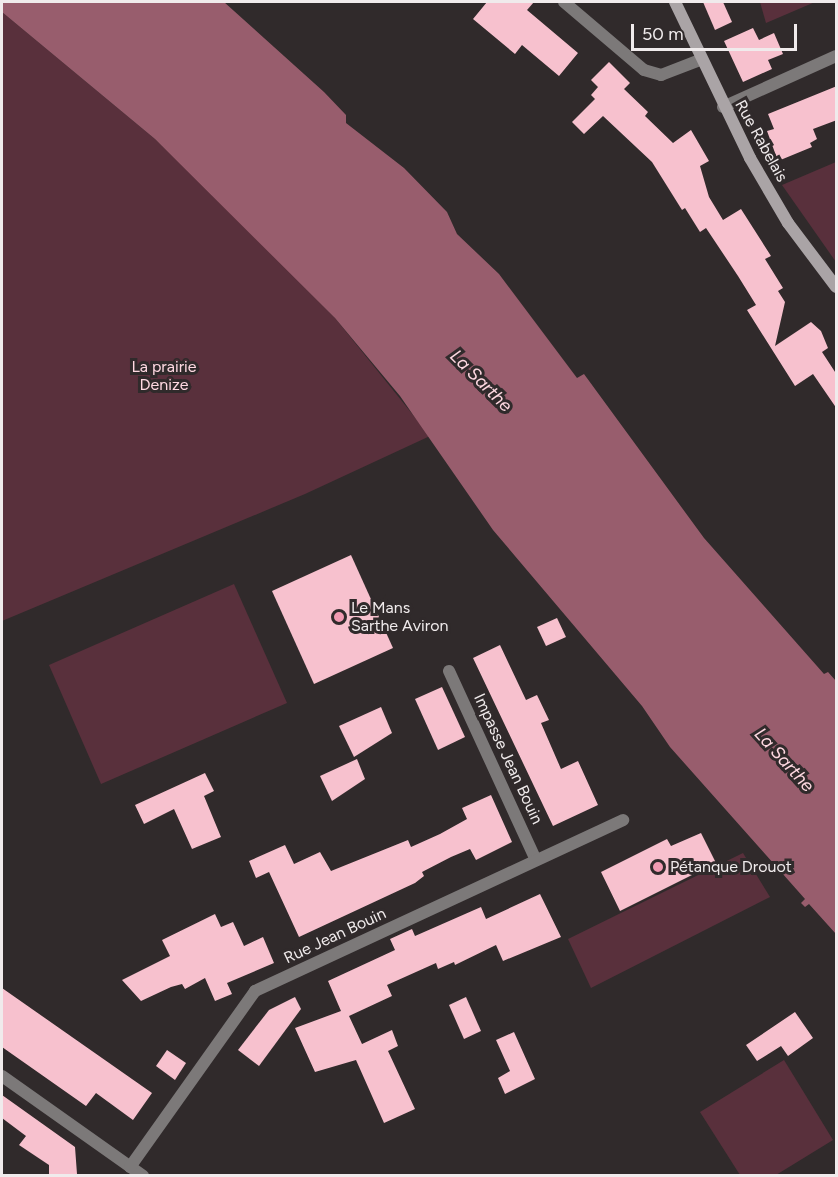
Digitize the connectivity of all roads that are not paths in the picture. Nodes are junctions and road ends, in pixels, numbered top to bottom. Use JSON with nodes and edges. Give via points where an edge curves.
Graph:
{"nodes":[{"id":1,"x":564,"y":2,"type":"edge"},
{"id":2,"x":675,"y":2,"type":"edge"},
{"id":3,"x":837,"y":56,"type":"edge"},
{"id":4,"x":700,"y":60,"type":"junction"},
{"id":5,"x":723,"y":107,"type":"junction"},
{"id":6,"x":837,"y":286,"type":"edge"},
{"id":7,"x":449,"y":671,"type":"dead end"},
{"id":8,"x":623,"y":820,"type":"dead end"},
{"id":9,"x":536,"y":860,"type":"junction"},
{"id":10,"x":2,"y":1076,"type":"edge"},
{"id":11,"x":130,"y":1167,"type":"junction"},
{"id":12,"x":143,"y":1176,"type":"edge"}],
"edges":[{"from":1,"to":4,"type":"street","via":[[644,70],[661,75]]},
{"from":2,"to":4,"type":"street","name":"Rue Rabelais"},
{"from":3,"to":5,"type":"street"},
{"from":4,"to":5,"type":"street","name":"Rue Rabelais"},
{"from":5,"to":6,"type":"street","name":"Rue Rabelais","via":[[788,223]]},
{"from":7,"to":9,"type":"street","name":"Impasse Jean Bouin"},
{"from":8,"to":9,"type":"street","name":"Rue Jean Bouin"},
{"from":9,"to":11,"type":"street","name":"Rue Jean Bouin","via":[[255,991]]},
{"from":10,"to":11,"type":"street"},
{"from":11,"to":12,"type":"street"}]}
